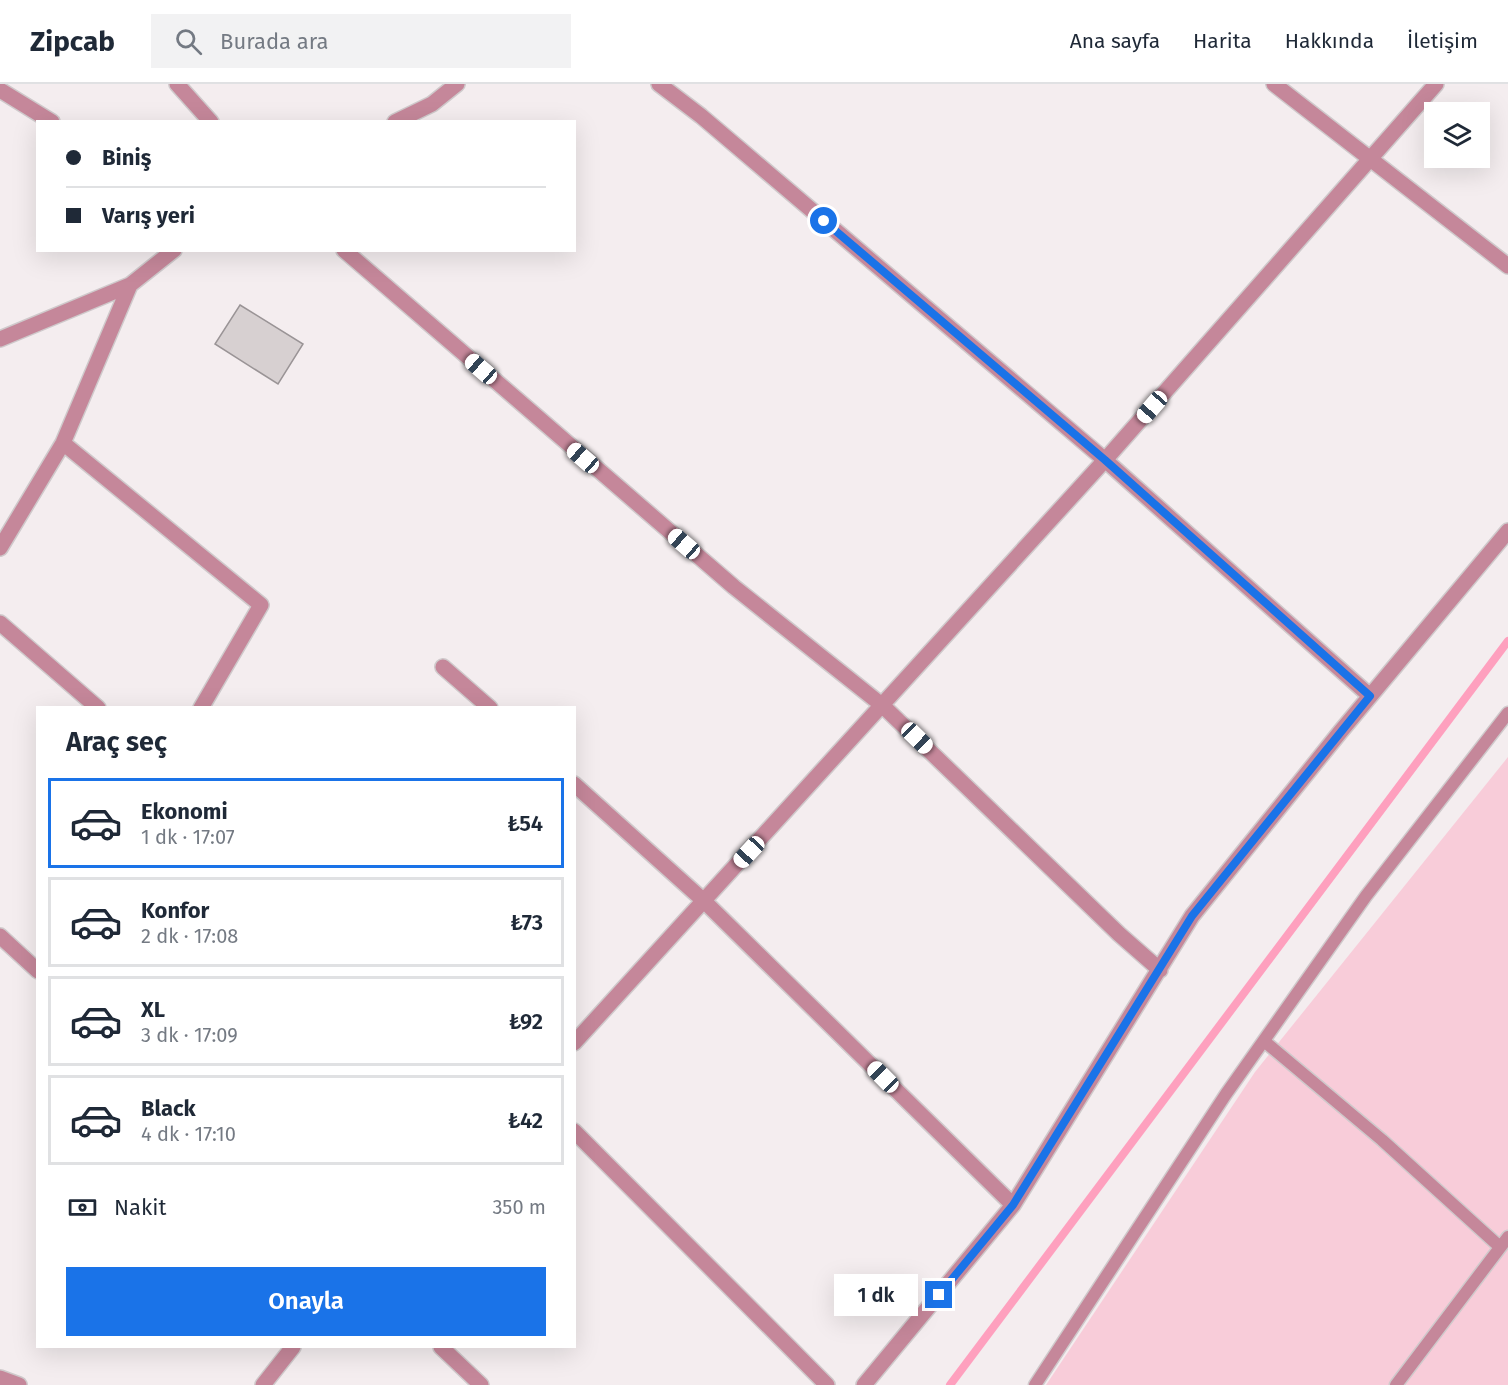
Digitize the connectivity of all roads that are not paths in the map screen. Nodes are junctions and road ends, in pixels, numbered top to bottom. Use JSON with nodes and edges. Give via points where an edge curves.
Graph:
{"nodes":[{"id":1,"x":177,"y":84,"type":"edge"},
{"id":2,"x":457,"y":84,"type":"edge"},
{"id":3,"x":659,"y":84,"type":"edge"},
{"id":4,"x":1274,"y":84,"type":"edge"},
{"id":5,"x":1436,"y":84,"type":"edge"},
{"id":6,"x":0,"y":90,"type":"edge"},
{"id":7,"x":49,"y":120,"type":"edge"},
{"id":8,"x":209,"y":120,"type":"edge"},
{"id":9,"x":399,"y":120,"type":"edge"},
{"id":10,"x":1371,"y":158,"type":"junction"},
{"id":11,"x":171,"y":252,"type":"edge"},
{"id":12,"x":346,"y":252,"type":"edge"},
{"id":13,"x":1508,"y":266,"type":"edge"},
{"id":14,"x":130,"y":285,"type":"junction"},
{"id":15,"x":0,"y":339,"type":"edge"},
{"id":16,"x":63,"y":443,"type":"junction"},
{"id":17,"x":1105,"y":460,"type":"junction"},
{"id":18,"x":1508,"y":531,"type":"edge"},
{"id":19,"x":0,"y":548,"type":"edge"},
{"id":20,"x":0,"y":623,"type":"edge"},
{"id":21,"x":444,"y":667,"type":"dead end"},
{"id":22,"x":1370,"y":696,"type":"junction"},
{"id":23,"x":96,"y":706,"type":"edge"},
{"id":24,"x":202,"y":706,"type":"edge"},
{"id":25,"x":488,"y":706,"type":"edge"},
{"id":26,"x":883,"y":706,"type":"junction"},
{"id":27,"x":1508,"y":713,"type":"edge"},
{"id":28,"x":576,"y":786,"type":"edge"},
{"id":29,"x":704,"y":901,"type":"junction"},
{"id":30,"x":0,"y":936,"type":"edge"},
{"id":31,"x":36,"y":969,"type":"edge"},
{"id":32,"x":1160,"y":970,"type":"junction"},
{"id":33,"x":1264,"y":1041,"type":"junction"},
{"id":34,"x":576,"y":1042,"type":"edge"},
{"id":35,"x":576,"y":1133,"type":"edge"},
{"id":36,"x":1013,"y":1205,"type":"junction"},
{"id":37,"x":1504,"y":1242,"type":"edge"},
{"id":38,"x":292,"y":1348,"type":"edge"},
{"id":39,"x":442,"y":1348,"type":"edge"},
{"id":40,"x":0,"y":1378,"type":"edge"},
{"id":41,"x":19,"y":1385,"type":"edge"},
{"id":42,"x":263,"y":1385,"type":"edge"},
{"id":43,"x":481,"y":1385,"type":"edge"},
{"id":44,"x":827,"y":1385,"type":"edge"},
{"id":45,"x":864,"y":1385,"type":"edge"},
{"id":46,"x":1035,"y":1385,"type":"edge"},
{"id":47,"x":1396,"y":1385,"type":"edge"}],
"edges":[{"from":1,"to":8,"type":"street"},
{"from":2,"to":9,"type":"street","via":[[432,104]]},
{"from":3,"to":17,"type":"street"},
{"from":4,"to":10,"type":"street"},
{"from":5,"to":10,"type":"street"},
{"from":6,"to":7,"type":"street"},
{"from":10,"to":13,"type":"street"},
{"from":10,"to":17,"type":"street"},
{"from":11,"to":14,"type":"street"},
{"from":12,"to":26,"type":"street","via":[[734,587]]},
{"from":14,"to":15,"type":"street"},
{"from":14,"to":16,"type":"street"},
{"from":16,"to":19,"type":"street"},
{"from":16,"to":24,"type":"street","via":[[261,605]]},
{"from":17,"to":22,"type":"street"},
{"from":17,"to":26,"type":"street"},
{"from":18,"to":22,"type":"street"},
{"from":20,"to":23,"type":"street"},
{"from":21,"to":25,"type":"street"},
{"from":22,"to":32,"type":"street","via":[[1192,916]]},
{"from":26,"to":29,"type":"street"},
{"from":26,"to":32,"type":"street"},
{"from":27,"to":33,"type":"lane","via":[[1366,896]]},
{"from":28,"to":29,"type":"street"},
{"from":29,"to":34,"type":"street"},
{"from":29,"to":36,"type":"street"},
{"from":30,"to":31,"type":"street"},
{"from":32,"to":36,"type":"street"},
{"from":33,"to":37,"type":"lane"},
{"from":33,"to":46,"type":"lane"},
{"from":35,"to":44,"type":"street"},
{"from":36,"to":45,"type":"street"},
{"from":37,"to":47,"type":"lane"},
{"from":38,"to":42,"type":"street"},
{"from":39,"to":43,"type":"street"},
{"from":40,"to":41,"type":"street"}]}
